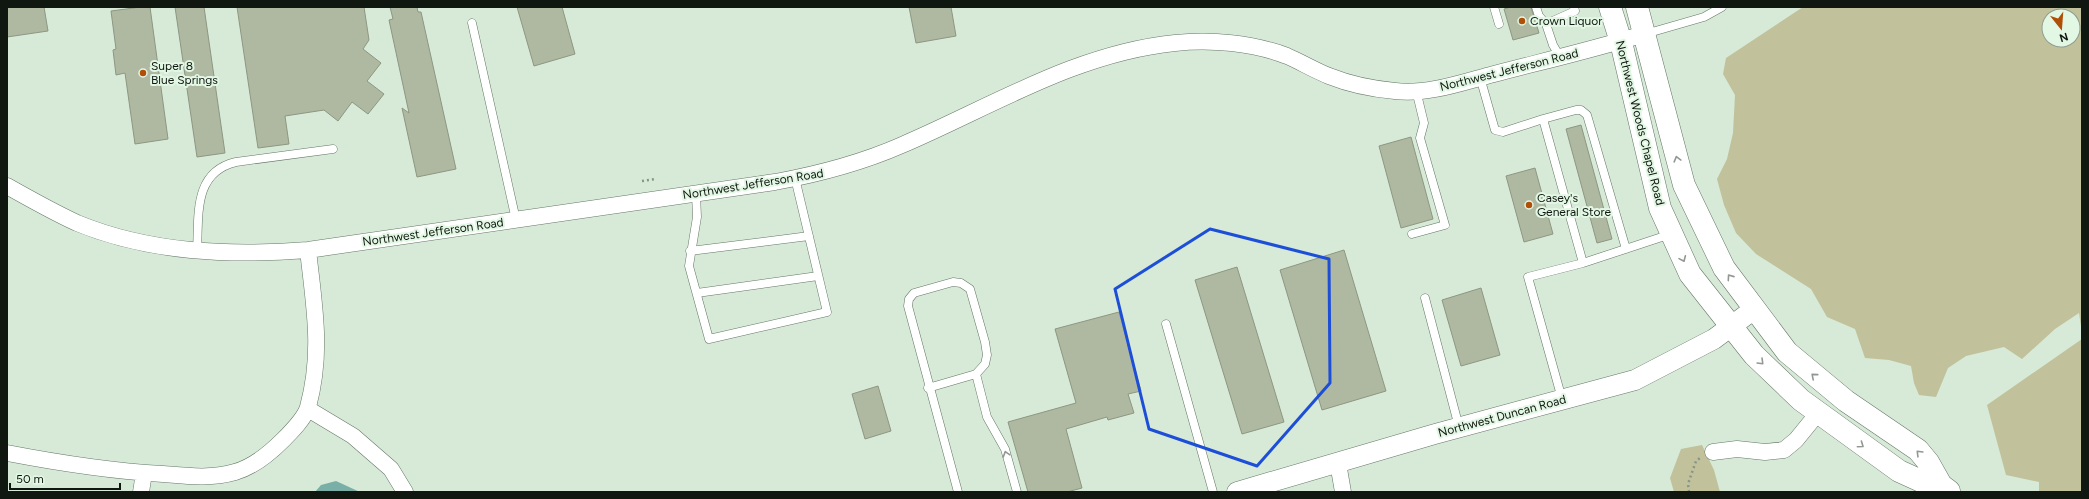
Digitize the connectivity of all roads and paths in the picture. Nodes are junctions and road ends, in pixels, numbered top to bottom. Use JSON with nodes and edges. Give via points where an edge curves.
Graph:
{"nodes":[{"id":1,"x":1494,"y":7,"type":"edge"},
{"id":2,"x":1536,"y":7,"type":"edge"},
{"id":3,"x":1562,"y":7,"type":"edge"},
{"id":4,"x":1574,"y":7,"type":"edge"},
{"id":5,"x":1610,"y":7,"type":"edge"},
{"id":6,"x":1636,"y":7,"type":"edge"},
{"id":7,"x":1722,"y":7,"type":"edge"},
{"id":8,"x":1565,"y":15,"type":"junction"},
{"id":9,"x":472,"y":23,"type":"dead end"},
{"id":10,"x":1499,"y":24,"type":"dead end"},
{"id":11,"x":1546,"y":24,"type":"junction"},
{"id":12,"x":1644,"y":34,"type":"junction"},
{"id":13,"x":1621,"y":42,"type":"junction"},
{"id":14,"x":1560,"y":57,"type":"junction"},
{"id":15,"x":1480,"y":77,"type":"junction"},
{"id":16,"x":1416,"y":90,"type":"junction"},
{"id":17,"x":1543,"y":119,"type":"junction"},
{"id":18,"x":333,"y":149,"type":"dead end"},
{"id":19,"x":795,"y":178,"type":"junction"},
{"id":20,"x":655,"y":179,"type":"dead end"},
{"id":21,"x":642,"y":181,"type":"dead end"},
{"id":22,"x":7,"y":186,"type":"edge"},
{"id":23,"x":696,"y":194,"type":"junction"},
{"id":24,"x":516,"y":220,"type":"junction"},
{"id":25,"x":1412,"y":234,"type":"dead end"},
{"id":26,"x":1672,"y":234,"type":"junction"},
{"id":27,"x":809,"y":236,"type":"junction"},
{"id":28,"x":1626,"y":249,"type":"junction"},
{"id":29,"x":308,"y":250,"type":"junction"},
{"id":30,"x":197,"y":251,"type":"junction"},
{"id":31,"x":690,"y":251,"type":"junction"},
{"id":32,"x":1583,"y":263,"type":"junction"},
{"id":33,"x":818,"y":276,"type":"junction"},
{"id":34,"x":697,"y":294,"type":"junction"},
{"id":35,"x":1425,"y":298,"type":"dead end"},
{"id":36,"x":1753,"y":310,"type":"junction"},
{"id":37,"x":1166,"y":324,"type":"dead end"},
{"id":38,"x":1730,"y":327,"type":"junction"},
{"id":39,"x":976,"y":374,"type":"junction"},
{"id":40,"x":928,"y":388,"type":"junction"},
{"id":41,"x":1562,"y":400,"type":"junction"},
{"id":42,"x":308,"y":409,"type":"junction"},
{"id":43,"x":1818,"y":413,"type":"junction"},
{"id":44,"x":1459,"y":428,"type":"junction"},
{"id":45,"x":1713,"y":452,"type":"joint"},
{"id":46,"x":7,"y":453,"type":"edge"},
{"id":47,"x":1338,"y":463,"type":"junction"},
{"id":48,"x":144,"y":473,"type":"junction"},
{"id":49,"x":1945,"y":488,"type":"edge"},
{"id":50,"x":140,"y":492,"type":"edge"},
{"id":51,"x":405,"y":492,"type":"edge"},
{"id":52,"x":958,"y":492,"type":"edge"},
{"id":53,"x":1017,"y":492,"type":"edge"},
{"id":54,"x":1213,"y":492,"type":"edge"},
{"id":55,"x":1237,"y":492,"type":"edge"},
{"id":56,"x":1343,"y":492,"type":"edge"},
{"id":57,"x":1689,"y":492,"type":"edge"}],
"edges":[{"from":1,"to":10,"type":"lane"},
{"from":2,"to":11,"type":"lane"},
{"from":3,"to":8,"type":"lane"},
{"from":4,"to":8,"type":"lane","via":[[1574,11]]},
{"from":5,"to":13,"type":"main road","name":"Northwest Woods Chapel Road"},
{"from":6,"to":12,"type":"main road","name":"Northwest Woods Chapel Road"},
{"from":7,"to":12,"type":"lane","via":[[1704,17]]},
{"from":8,"to":11,"type":"lane"},
{"from":9,"to":24,"type":"lane"},
{"from":11,"to":14,"type":"lane"},
{"from":12,"to":13,"type":"street","name":"Northwest Jefferson Road"},
{"from":36,"to":12,"type":"main road","name":"Northwest Woods Chapel Road","one_way":true,"via":[[1724,268],[1684,185]]},
{"from":13,"to":14,"type":"street","name":"Northwest Jefferson Road"},
{"from":13,"to":26,"type":"main road","name":"Northwest Woods Chapel Road","via":[[1660,208]]},
{"from":14,"to":15,"type":"street","name":"Northwest Jefferson Road"},
{"from":15,"to":16,"type":"street","name":"Northwest Jefferson Road","via":[[1463,83]]},
{"from":15,"to":17,"type":"lane","via":[[1495,130],[1503,132]]},
{"from":16,"to":19,"type":"street","name":"Northwest Jefferson Road","via":[[1398,92],[1363,86],[1329,76],[1286,56],[1251,47],[1215,41],[1175,42],[1131,50],[1078,66],[1030,84],[903,145],[854,164]]},
{"from":16,"to":25,"type":"lane","via":[[1424,123],[1420,138],[1445,225]]},
{"from":17,"to":28,"type":"lane","via":[[1576,110],[1581,110],[1587,115]]},
{"from":17,"to":32,"type":"lane"},
{"from":18,"to":30,"type":"lane","via":[[236,162],[212,172],[199,205]]},
{"from":19,"to":23,"type":"street","name":"Northwest Jefferson Road"},
{"from":19,"to":27,"type":"lane"},
{"from":20,"to":21,"type":"path"},
{"from":22,"to":30,"type":"street","name":"Northwest Jefferson Road","via":[[43,207],[79,223],[161,246]]},
{"from":23,"to":24,"type":"street","name":"Northwest Jefferson Road"},
{"from":23,"to":31,"type":"lane","via":[[697,217]]},
{"from":24,"to":29,"type":"street","name":"Northwest Jefferson Road"},
{"from":26,"to":28,"type":"lane"},
{"from":26,"to":38,"type":"main road","name":"Northwest Woods Chapel Road","one_way":true,"via":[[1690,274]]},
{"from":27,"to":31,"type":"lane"},
{"from":27,"to":33,"type":"lane"},
{"from":28,"to":32,"type":"lane"},
{"from":29,"to":30,"type":"street","name":"Northwest Jefferson Road","via":[[260,254]]},
{"from":29,"to":42,"type":"street","via":[[318,340]]},
{"from":31,"to":34,"type":"lane","via":[[689,266]]},
{"from":32,"to":41,"type":"lane","via":[[1528,277]]},
{"from":33,"to":34,"type":"lane"},
{"from":33,"to":34,"type":"lane","via":[[826,312],[709,339]]},
{"from":35,"to":44,"type":"lane"},
{"from":36,"to":38,"type":"street","name":"Northwest Duncan Road"},
{"from":49,"to":36,"type":"main road","name":"Northwest Woods Chapel Road","one_way":true,"via":[[1918,450],[1819,380],[1787,352]]},
{"from":37,"to":54,"type":"lane"},
{"from":38,"to":41,"type":"street","name":"Northwest Duncan Road","via":[[1714,339],[1635,380]]},
{"from":38,"to":43,"type":"main road","name":"Northwest Woods Chapel Road","one_way":true,"via":[[1778,380]]},
{"from":39,"to":40,"type":"lane"},
{"from":39,"to":40,"type":"lane","via":[[985,364],[987,355],[970,289],[961,283],[953,282],[914,293],[909,298],[909,314]]},
{"from":53,"to":39,"type":"lane","one_way":true,"via":[[1005,449],[987,417]]},
{"from":40,"to":52,"type":"lane"},
{"from":41,"to":44,"type":"street","name":"Northwest Duncan Road"},
{"from":42,"to":48,"type":"street","via":[[290,434],[273,450],[237,471],[202,477]]},
{"from":42,"to":51,"type":"street","via":[[353,436],[391,469]]},
{"from":43,"to":45,"type":"street","via":[[1796,440],[1784,450],[1765,452],[1737,449]]},
{"from":43,"to":49,"type":"main road","name":"Northwest Woods Chapel Road","one_way":true,"via":[[1899,471]]},
{"from":44,"to":47,"type":"street","name":"Northwest Duncan Road"},
{"from":45,"to":57,"type":"path","via":[[1696,461],[1688,484]]},
{"from":46,"to":48,"type":"street","via":[[58,463]]},
{"from":47,"to":55,"type":"street","name":"Northwest Duncan Road"},
{"from":47,"to":56,"type":"street"},
{"from":48,"to":50,"type":"street"}]}
